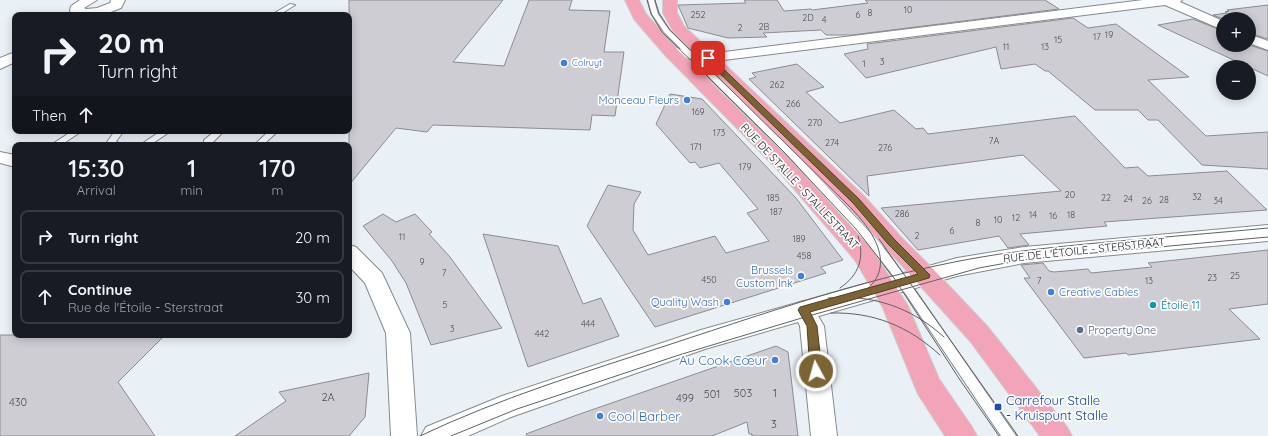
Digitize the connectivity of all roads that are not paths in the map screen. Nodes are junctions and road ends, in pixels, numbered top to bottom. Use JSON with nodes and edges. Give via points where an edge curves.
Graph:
{"nodes":[{"id":1,"x":90,"y":0,"type":"edge"},
{"id":2,"x":118,"y":0,"type":"edge"},
{"id":3,"x":632,"y":0,"type":"edge"},
{"id":4,"x":651,"y":0,"type":"edge"},
{"id":5,"x":670,"y":0,"type":"edge"},
{"id":6,"x":1168,"y":0,"type":"edge"},
{"id":7,"x":292,"y":5,"type":"dead end"},
{"id":8,"x":79,"y":12,"type":"edge"},
{"id":9,"x":94,"y":12,"type":"edge"},
{"id":10,"x":279,"y":12,"type":"edge"},
{"id":11,"x":1216,"y":23,"type":"edge"},
{"id":12,"x":1256,"y":41,"type":"edge"},
{"id":13,"x":1268,"y":46,"type":"edge"},
{"id":14,"x":670,"y":51,"type":"junction"},
{"id":15,"x":699,"y":56,"type":"junction"},
{"id":16,"x":12,"y":58,"type":"edge"},
{"id":17,"x":0,"y":64,"type":"edge"},
{"id":18,"x":73,"y":134,"type":"edge"},
{"id":19,"x":162,"y":134,"type":"edge"},
{"id":20,"x":216,"y":134,"type":"edge"},
{"id":21,"x":271,"y":134,"type":"edge"},
{"id":22,"x":60,"y":142,"type":"edge"},
{"id":23,"x":149,"y":142,"type":"edge"},
{"id":24,"x":206,"y":142,"type":"edge"},
{"id":25,"x":261,"y":142,"type":"edge"},
{"id":26,"x":0,"y":158,"type":"edge"},
{"id":27,"x":12,"y":160,"type":"edge"},
{"id":28,"x":1268,"y":233,"type":"edge"},
{"id":29,"x":352,"y":255,"type":"edge"},
{"id":30,"x":904,"y":281,"type":"junction"},
{"id":31,"x":803,"y":310,"type":"junction"},
{"id":32,"x":404,"y":436,"type":"edge"},
{"id":33,"x":436,"y":436,"type":"edge"},
{"id":34,"x":824,"y":436,"type":"edge"},
{"id":35,"x":962,"y":436,"type":"edge"},
{"id":36,"x":1009,"y":436,"type":"edge"},
{"id":37,"x":1057,"y":436,"type":"edge"}],
"edges":[{"from":1,"to":8,"type":"street","via":[[76,8]]},
{"from":2,"to":9,"type":"street","via":[[116,5],[109,9]]},
{"from":3,"to":14,"type":"main road","name":"RUE DE STALLE - STALLESTRAAT","via":[[639,16]]},
{"from":4,"to":15,"type":"lane","name":"RUE DE STALLE - STALLESTRAAT","via":[[659,22]]},
{"from":5,"to":15,"type":"main road","name":"RUE DE STALLE - STALLESTRAAT","via":[[672,21]]},
{"from":6,"to":11,"type":"street"},
{"from":6,"to":15,"type":"street"},
{"from":7,"to":10,"type":"lane"},
{"from":12,"to":13,"type":"street"},
{"from":14,"to":15,"type":"street"},
{"from":14,"to":30,"type":"main road","name":"RUE DE STALLE - STALLESTRAAT","via":[[784,165],[860,250]]},
{"from":15,"to":30,"type":"main road","name":"RUE DE STALLE - STALLESTRAAT","via":[[856,201],[892,242]]},
{"from":16,"to":17,"type":"street"},
{"from":18,"to":22,"type":"lane"},
{"from":19,"to":23,"type":"lane"},
{"from":20,"to":24,"type":"lane"},
{"from":21,"to":25,"type":"lane"},
{"from":26,"to":27,"type":"street"},
{"from":28,"to":30,"type":"street","name":"RUE DE L'ÉTOILE - STERSTRAAT","via":[[1024,255]]},
{"from":29,"to":32,"type":"street","via":[[374,279],[398,333]]},
{"from":30,"to":31,"type":"street","name":"RUE DE L'ÉTOILE - STERSTRAAT"},
{"from":30,"to":35,"type":"main road","name":"RUE DE STALLE - STALLESTRAAT","via":[[895,306],[928,386]]},
{"from":30,"to":36,"type":"lane","name":"RUE DE STALLE - STALLESTRAAT"},
{"from":30,"to":37,"type":"main road","name":"RUE DE STALLE - STALLESTRAAT","via":[[979,334]]},
{"from":31,"to":33,"type":"street","name":"RUE DE L'ÉTOILE - STERSTRAAT","via":[[701,340],[553,389]]},
{"from":31,"to":34,"type":"street","via":[[812,326]]}]}
